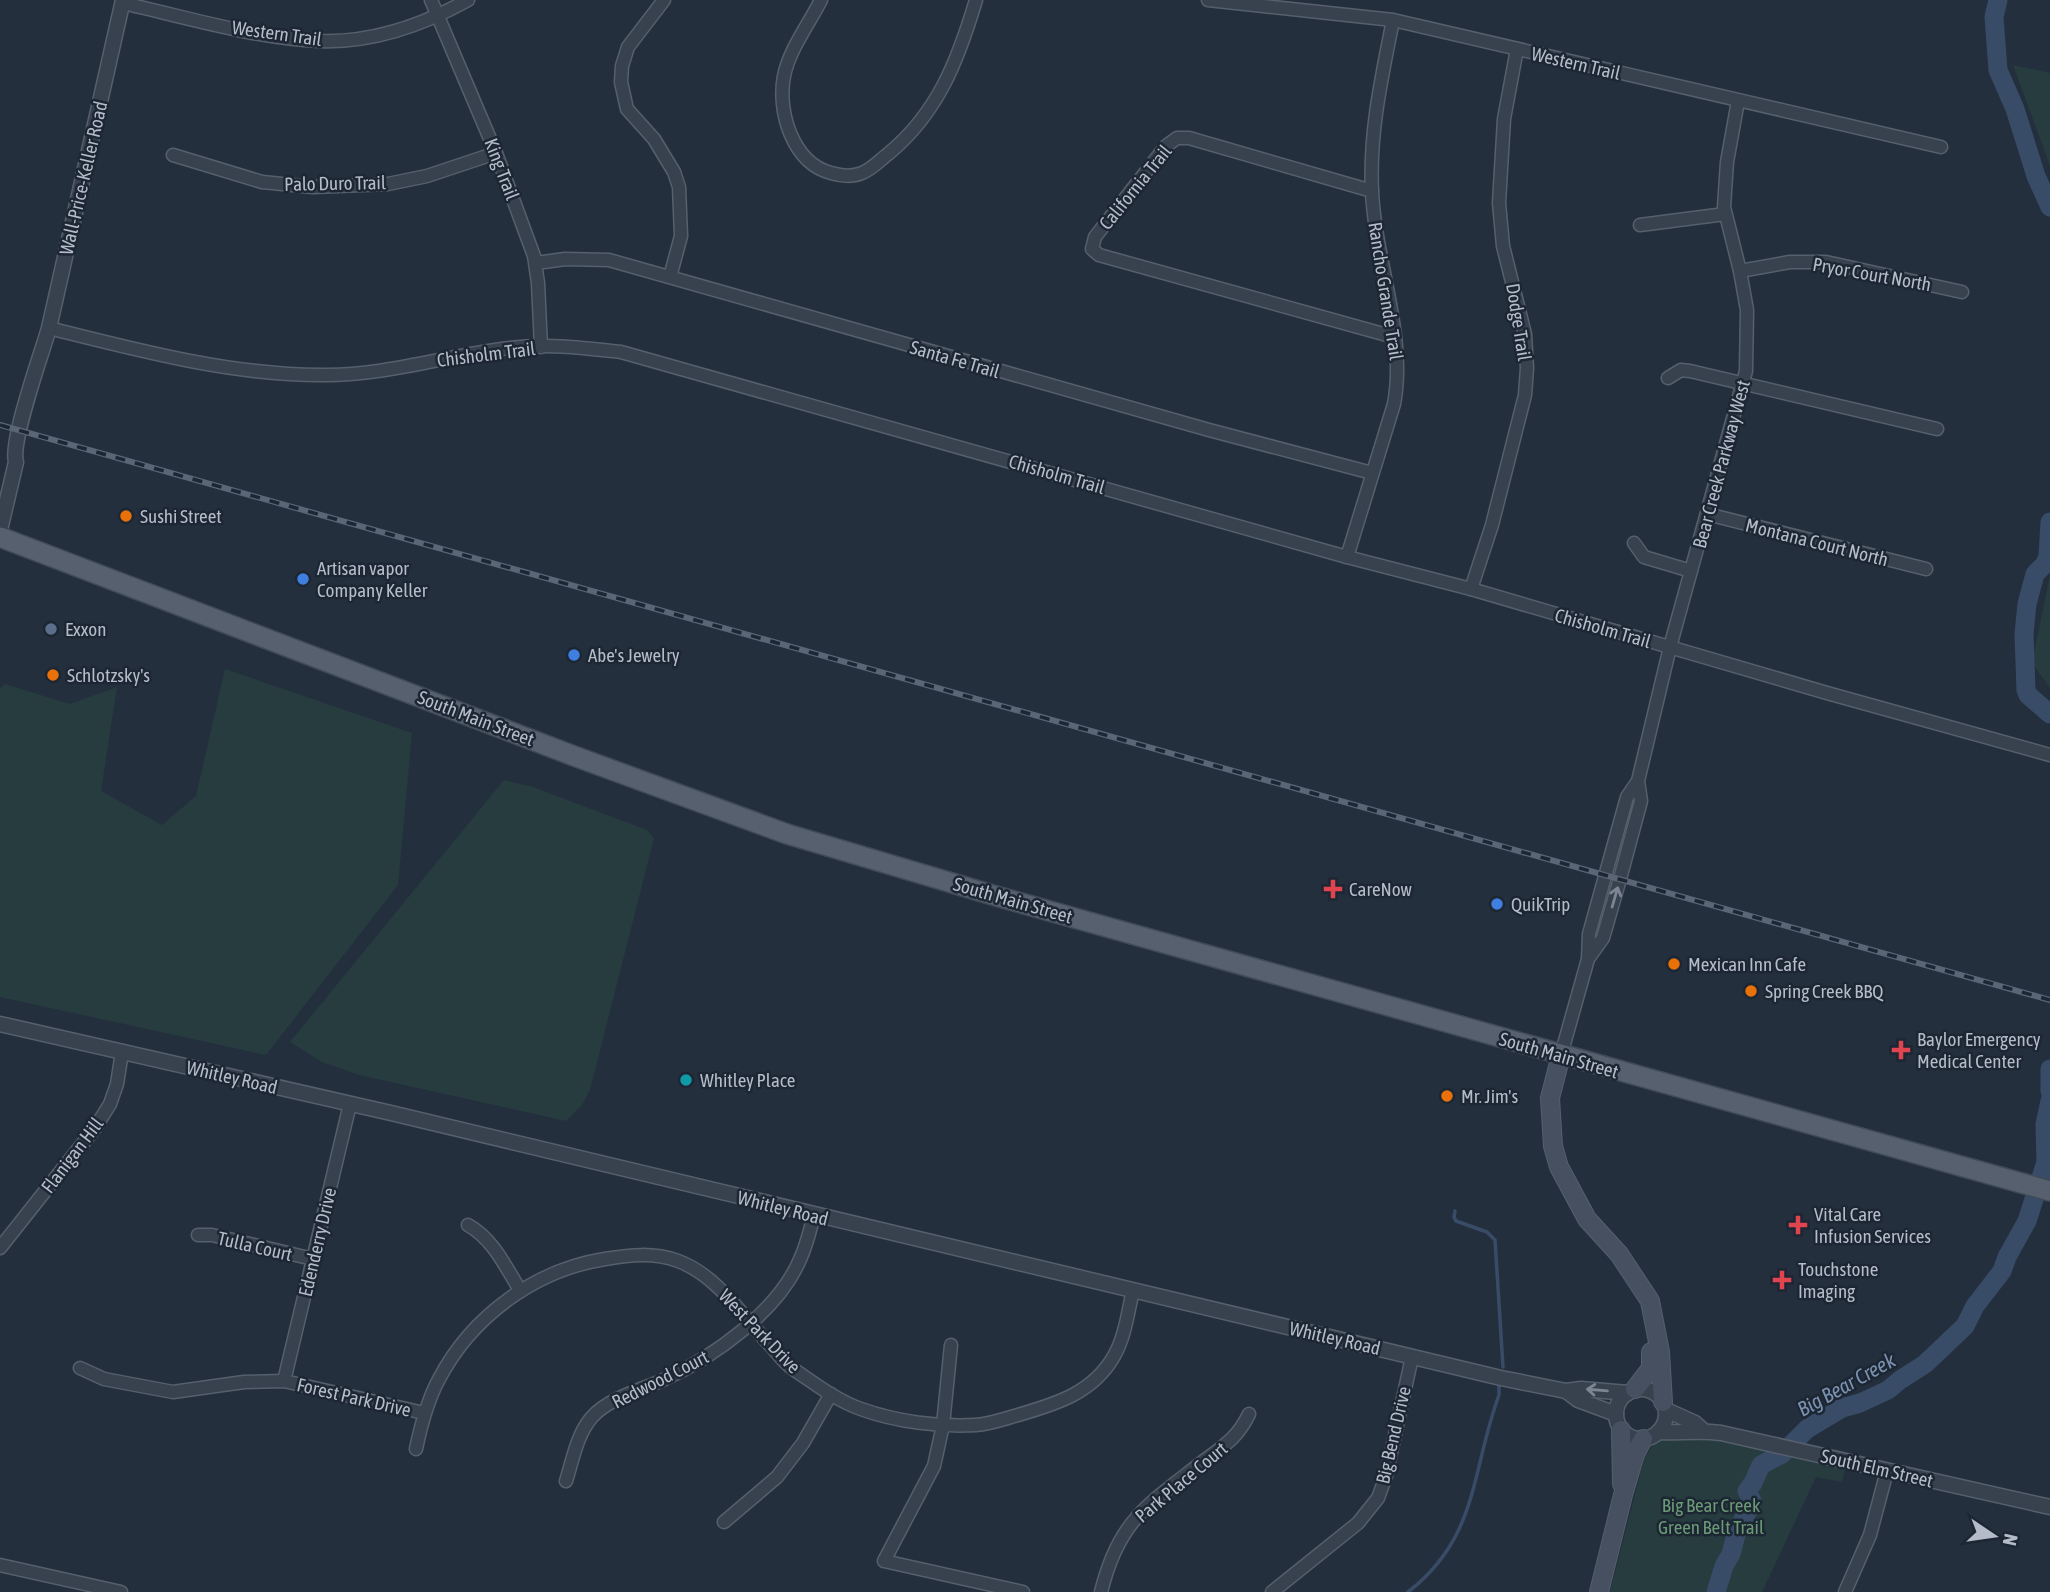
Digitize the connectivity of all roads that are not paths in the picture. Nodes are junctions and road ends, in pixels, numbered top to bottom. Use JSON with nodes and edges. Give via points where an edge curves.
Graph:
{"nodes":[{"id":1,"x":431,"y":0,"type":"edge"},
{"id":2,"x":468,"y":0,"type":"edge"},
{"id":3,"x":664,"y":0,"type":"edge"},
{"id":4,"x":821,"y":0,"type":"edge"},
{"id":5,"x":976,"y":0,"type":"edge"},
{"id":6,"x":1208,"y":0,"type":"edge"},
{"id":7,"x":122,"y":1,"type":"edge"},
{"id":8,"x":437,"y":17,"type":"junction"},
{"id":9,"x":1393,"y":20,"type":"junction"},
{"id":10,"x":1517,"y":49,"type":"junction"},
{"id":11,"x":1738,"y":101,"type":"junction"},
{"id":12,"x":1941,"y":146,"type":"dead end"},
{"id":13,"x":496,"y":153,"type":"junction"},
{"id":14,"x":173,"y":155,"type":"dead end"},
{"id":15,"x":1372,"y":191,"type":"junction"},
{"id":16,"x":1725,"y":214,"type":"junction"},
{"id":17,"x":1640,"y":225,"type":"dead end"},
{"id":18,"x":536,"y":263,"type":"junction"},
{"id":19,"x":1740,"y":271,"type":"junction"},
{"id":20,"x":670,"y":277,"type":"junction"},
{"id":21,"x":1962,"y":292,"type":"dead end"},
{"id":22,"x":49,"y":328,"type":"junction"},
{"id":23,"x":1394,"y":337,"type":"junction"},
{"id":24,"x":541,"y":347,"type":"junction"},
{"id":25,"x":1668,"y":378,"type":"dead end"},
{"id":26,"x":1744,"y":384,"type":"junction"},
{"id":27,"x":1937,"y":429,"type":"dead end"},
{"id":28,"x":1372,"y":473,"type":"junction"},
{"id":29,"x":1707,"y":514,"type":"junction"},
{"id":30,"x":0,"y":530,"type":"edge"},
{"id":31,"x":0,"y":537,"type":"edge"},
{"id":32,"x":1634,"y":543,"type":"dead end"},
{"id":33,"x":1347,"y":557,"type":"junction"},
{"id":34,"x":1926,"y":569,"type":"dead end"},
{"id":35,"x":1691,"y":571,"type":"junction"},
{"id":36,"x":1471,"y":589,"type":"junction"},
{"id":37,"x":1670,"y":647,"type":"junction"},
{"id":38,"x":2050,"y":755,"type":"edge"},
{"id":39,"x":0,"y":1024,"type":"edge"},
{"id":40,"x":122,"y":1052,"type":"junction"},
{"id":41,"x":1561,"y":1055,"type":"junction"},
{"id":42,"x":350,"y":1104,"type":"junction"},
{"id":43,"x":2050,"y":1191,"type":"edge"},
{"id":44,"x":814,"y":1216,"type":"junction"},
{"id":45,"x":468,"y":1225,"type":"dead end"},
{"id":46,"x":198,"y":1235,"type":"dead end"},
{"id":47,"x":0,"y":1248,"type":"edge"},
{"id":48,"x":313,"y":1259,"type":"junction"},
{"id":49,"x":520,"y":1290,"type":"junction"},
{"id":50,"x":1133,"y":1290,"type":"junction"},
{"id":51,"x":1642,"y":1290,"type":"junction"},
{"id":52,"x":749,"y":1323,"type":"junction"},
{"id":53,"x":951,"y":1345,"type":"dead end"},
{"id":54,"x":1412,"y":1357,"type":"junction"},
{"id":55,"x":80,"y":1368,"type":"dead end"},
{"id":56,"x":284,"y":1381,"type":"junction"},
{"id":57,"x":1566,"y":1391,"type":"junction"},
{"id":58,"x":1631,"y":1391,"type":"junction"},
{"id":59,"x":831,"y":1394,"type":"junction"},
{"id":60,"x":1665,"y":1406,"type":"junction"},
{"id":61,"x":424,"y":1413,"type":"junction"},
{"id":62,"x":1249,"y":1414,"type":"dead end"},
{"id":63,"x":1619,"y":1422,"type":"junction"},
{"id":64,"x":943,"y":1425,"type":"junction"},
{"id":65,"x":1704,"y":1431,"type":"junction"},
{"id":66,"x":1651,"y":1436,"type":"junction"},
{"id":67,"x":416,"y":1449,"type":"dead end"},
{"id":68,"x":1886,"y":1471,"type":"junction"},
{"id":69,"x":566,"y":1481,"type":"dead end"},
{"id":70,"x":1623,"y":1495,"type":"junction"},
{"id":71,"x":2050,"y":1507,"type":"edge"},
{"id":72,"x":724,"y":1522,"type":"dead end"},
{"id":73,"x":0,"y":1565,"type":"edge"},
{"id":74,"x":121,"y":1592,"type":"edge"},
{"id":75,"x":1023,"y":1592,"type":"edge"},
{"id":76,"x":1101,"y":1592,"type":"edge"},
{"id":77,"x":1272,"y":1592,"type":"edge"},
{"id":78,"x":1599,"y":1592,"type":"edge"},
{"id":79,"x":1844,"y":1592,"type":"edge"}],
"edges":[{"from":1,"to":8,"type":"street","name":"King Trail"},
{"from":2,"to":8,"type":"street","name":"Western Trail"},
{"from":3,"to":20,"type":"street","via":[[628,47],[621,82],[627,109],[654,139],[679,187],[681,236]]},
{"from":4,"to":5,"type":"street","via":[[791,56],[784,77],[784,105],[797,147],[810,162],[821,170],[849,176],[872,167],[923,117],[947,82]]},
{"from":6,"to":9,"type":"street","name":"Western Trail"},
{"from":7,"to":8,"type":"street","name":"Western Trail","via":[[235,28],[320,41],[368,37]]},
{"from":7,"to":22,"type":"street","name":"Wall-Price-Keller Road"},
{"from":8,"to":13,"type":"street","name":"King Trail"},
{"from":9,"to":10,"type":"street","name":"Western Trail"},
{"from":9,"to":15,"type":"street","name":"Rancho Grande Trail","via":[[1377,101]]},
{"from":10,"to":11,"type":"street","name":"Western Trail"},
{"from":10,"to":36,"type":"street","name":"Dodge Trail","via":[[1504,119],[1499,203],[1503,246],[1525,334],[1525,395]]},
{"from":11,"to":12,"type":"street","name":"Western Trail"},
{"from":11,"to":16,"type":"street","name":"Bear Creek Parkway West","via":[[1727,162]]},
{"from":13,"to":14,"type":"street","name":"Palo Duro Trail","via":[[388,184],[313,187],[262,182]]},
{"from":13,"to":18,"type":"street","name":"King Trail"},
{"from":15,"to":23,"type":"street","name":"Rancho Grande Trail"},
{"from":15,"to":23,"type":"street","name":"California Trail","via":[[1177,138],[1095,237],[1092,249],[1177,278]]},
{"from":16,"to":17,"type":"street"},
{"from":16,"to":19,"type":"street","name":"Bear Creek Parkway West"},
{"from":18,"to":20,"type":"street","name":"Santa Fe Trail","via":[[609,260]]},
{"from":18,"to":24,"type":"street","name":"King Trail"},
{"from":19,"to":21,"type":"street","name":"Pryor Court North","via":[[1790,262],[1826,262]]},
{"from":19,"to":26,"type":"street","name":"Bear Creek Parkway West","via":[[1747,310]]},
{"from":20,"to":28,"type":"street","name":"Santa Fe Trail"},
{"from":22,"to":24,"type":"street","name":"Chisholm Trail","via":[[170,356],[291,374],[361,374],[512,347]]},
{"from":22,"to":30,"type":"street","name":"Wall-Price-Keller Road"},
{"from":23,"to":28,"type":"street","name":"Rancho Grande Trail","via":[[1398,384]]},
{"from":24,"to":33,"type":"street","name":"Chisholm Trail","via":[[621,352]]},
{"from":25,"to":26,"type":"street","via":[[1681,370]]},
{"from":26,"to":27,"type":"street"},
{"from":26,"to":29,"type":"street","name":"Bear Creek Parkway West"},
{"from":28,"to":33,"type":"street","name":"Rancho Grande Trail"},
{"from":29,"to":34,"type":"street","name":"Montana Court North"},
{"from":29,"to":35,"type":"street","name":"Bear Creek Parkway West"},
{"from":31,"to":41,"type":"main road","name":"South Main Street","via":[[787,834]]},
{"from":32,"to":35,"type":"street","via":[[1644,557]]},
{"from":33,"to":36,"type":"street","name":"Chisholm Trail"},
{"from":35,"to":37,"type":"street","name":"Bear Creek Parkway West"},
{"from":36,"to":37,"type":"street","name":"Chisholm Trail"},
{"from":37,"to":38,"type":"street","name":"Chisholm Trail"},
{"from":37,"to":41,"type":"street","name":"Bear Creek Parkway West","via":[[1638,781],[1627,797],[1589,934],[1588,959]]},
{"from":39,"to":40,"type":"street","name":"Whitley Road"},
{"from":40,"to":42,"type":"street","name":"Whitley Road"},
{"from":40,"to":47,"type":"street","name":"Flanigan Hill","via":[[110,1104]]},
{"from":41,"to":43,"type":"main road","name":"South Main Street"},
{"from":41,"to":51,"type":"main road","via":[[1549,1098],[1559,1167],[1587,1219],[1619,1254]]},
{"from":42,"to":44,"type":"street","name":"Whitley Road"},
{"from":42,"to":48,"type":"street","name":"Edenderry Drive"},
{"from":44,"to":50,"type":"street","name":"Whitley Road"},
{"from":44,"to":52,"type":"street","name":"Redwood Court","via":[[801,1259],[786,1285]]},
{"from":45,"to":49,"type":"street","via":[[489,1241]]},
{"from":46,"to":48,"type":"street","name":"Tulla Court"},
{"from":48,"to":56,"type":"street","name":"Edenderry Drive"},
{"from":49,"to":52,"type":"street","name":"West Park Drive","via":[[571,1266],[647,1254],[677,1261],[704,1275]]},
{"from":49,"to":61,"type":"street","name":"West Park Drive","via":[[482,1322],[451,1358]]},
{"from":50,"to":54,"type":"street","name":"Whitley Road"},
{"from":50,"to":64,"type":"street","name":"West Park Drive","via":[[1115,1355],[1078,1394],[1003,1419]]},
{"from":51,"to":58,"type":"main road","via":[[1651,1368]]},
{"from":51,"to":60,"type":"main road","via":[[1655,1319]]},
{"from":52,"to":59,"type":"street","name":"West Park Drive","via":[[790,1367]]},
{"from":52,"to":69,"type":"street","name":"Redwood Court","via":[[693,1366],[595,1414],[577,1443]]},
{"from":53,"to":64,"type":"street"},
{"from":54,"to":57,"type":"street","name":"Whitley Road"},
{"from":54,"to":77,"type":"street","name":"Big Bend Drive","via":[[1385,1476],[1372,1508]]},
{"from":55,"to":56,"type":"street","name":"Forest Park Drive","via":[[104,1379],[173,1392]]},
{"from":56,"to":61,"type":"street","name":"Forest Park Drive"},
{"from":58,"to":57,"type":"street","name":"Whitley Road","one_way":true},
{"from":57,"to":63,"type":"street","name":"Whitley Road"},
{"from":58,"to":60,"type":"street","via":[[1652,1391]]},
{"from":58,"to":63,"type":"street","via":[[1621,1398]]},
{"from":59,"to":64,"type":"street","name":"West Park Drive","via":[[860,1409]]},
{"from":59,"to":72,"type":"street","via":[[777,1477]]},
{"from":60,"to":65,"type":"street","name":"South Elm Street"},
{"from":60,"to":66,"type":"street","via":[[1663,1426]]},
{"from":61,"to":67,"type":"street","name":"West Park Drive"},
{"from":62,"to":76,"type":"street","name":"Park Place Court","via":[[1235,1437],[1128,1525],[1110,1559]]},
{"from":63,"to":66,"type":"street","via":[[1628,1435]]},
{"from":63,"to":70,"type":"main road"},
{"from":64,"to":75,"type":"street","via":[[934,1466],[884,1561]]},
{"from":65,"to":66,"type":"street","name":"South Elm Street"},
{"from":65,"to":68,"type":"street","name":"South Elm Street"},
{"from":66,"to":70,"type":"main road","via":[[1635,1454]]},
{"from":68,"to":71,"type":"street","name":"South Elm Street"},
{"from":68,"to":79,"type":"street","via":[[1870,1535]]},
{"from":70,"to":78,"type":"main road"},
{"from":73,"to":74,"type":"street"}]}
